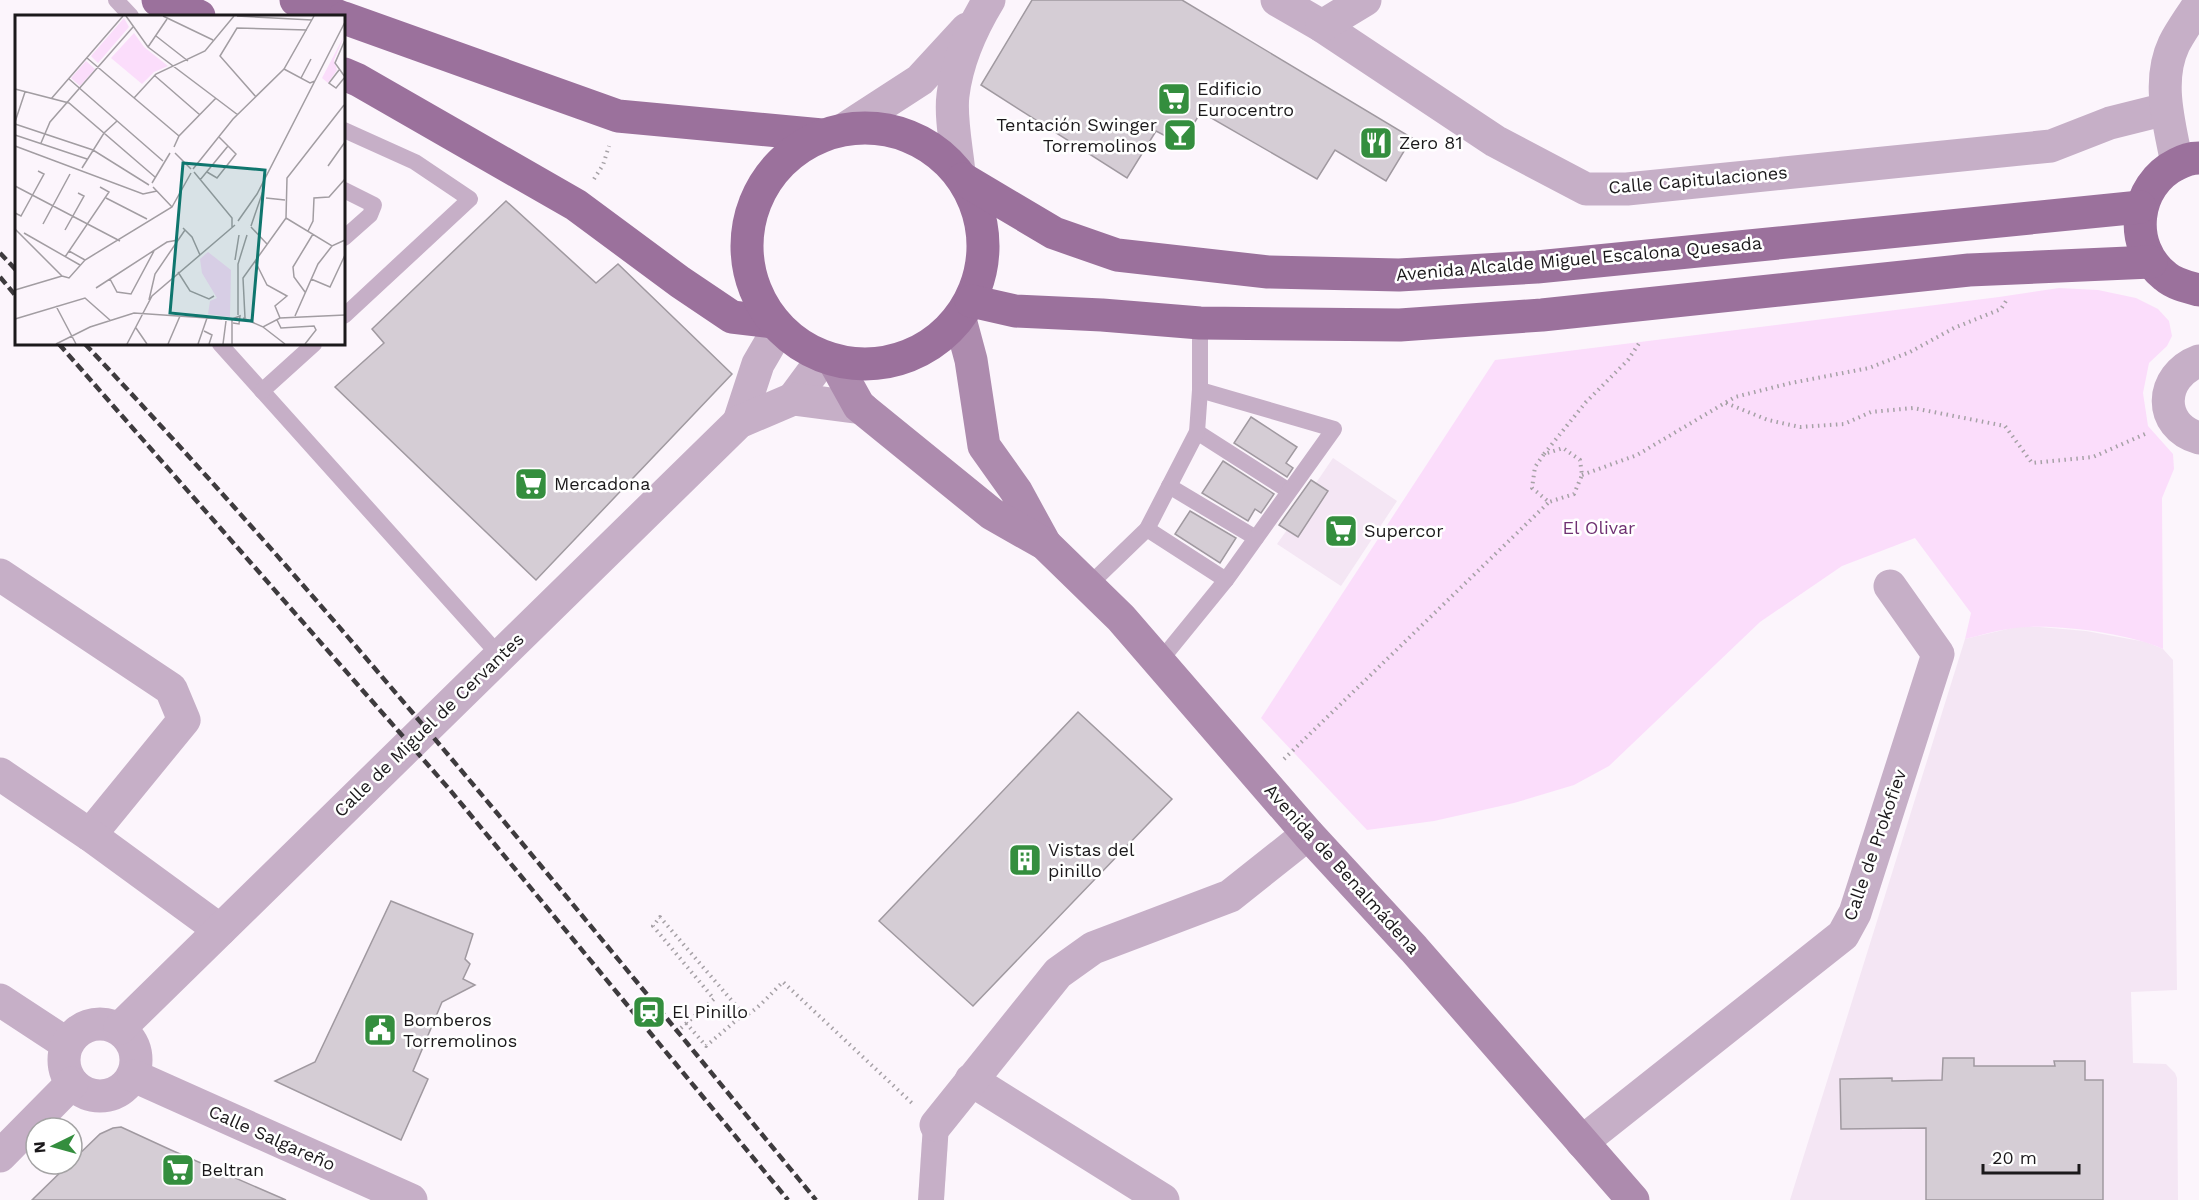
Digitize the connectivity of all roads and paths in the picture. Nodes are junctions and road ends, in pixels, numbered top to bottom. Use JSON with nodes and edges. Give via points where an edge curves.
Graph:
{"nodes":[{"id":1,"x":116,"y":0,"type":"edge"},
{"id":2,"x":158,"y":0,"type":"edge"},
{"id":3,"x":296,"y":0,"type":"edge"},
{"id":4,"x":1277,"y":0,"type":"edge"},
{"id":5,"x":1365,"y":0,"type":"edge"},
{"id":6,"x":2199,"y":4,"type":"edge"},
{"id":7,"x":983,"y":10,"type":"edge"},
{"id":8,"x":130,"y":15,"type":"edge"},
{"id":9,"x":196,"y":15,"type":"edge"},
{"id":10,"x":335,"y":15,"type":"edge"},
{"id":11,"x":345,"y":18,"type":"edge"},
{"id":12,"x":1322,"y":26,"type":"junction"},
{"id":13,"x":345,"y":74,"type":"edge"},
{"id":14,"x":2166,"y":109,"type":"junction"},
{"id":15,"x":618,"y":116,"type":"junction"},
{"id":16,"x":345,"y":130,"type":"edge"},
{"id":17,"x":834,"y":132,"type":"junction"},
{"id":18,"x":2188,"y":161,"type":"edge"},
{"id":19,"x":961,"y":176,"type":"junction"},
{"id":20,"x":345,"y":190,"type":"edge"},
{"id":21,"x":576,"y":205,"type":"junction"},
{"id":22,"x":2140,"y":207,"type":"junction"},
{"id":23,"x":345,"y":237,"type":"edge"},
{"id":24,"x":2151,"y":262,"type":"junction"},
{"id":25,"x":2022,"y":267,"type":"junction"},
{"id":26,"x":2199,"y":290,"type":"edge"},
{"id":27,"x":965,"y":310,"type":"junction"},
{"id":28,"x":345,"y":315,"type":"edge"},
{"id":29,"x":1200,"y":323,"type":"junction"},
{"id":30,"x":776,"y":325,"type":"junction"},
{"id":31,"x":1640,"y":342,"type":"dead end"},
{"id":32,"x":221,"y":345,"type":"edge"},
{"id":33,"x":313,"y":345,"type":"edge"},
{"id":34,"x":829,"y":359,"type":"junction"},
{"id":35,"x":2199,"y":361,"type":"edge"},
{"id":36,"x":1200,"y":390,"type":"junction"},
{"id":37,"x":262,"y":391,"type":"junction"},
{"id":38,"x":793,"y":399,"type":"junction"},
{"id":39,"x":1726,"y":402,"type":"junction"},
{"id":40,"x":862,"y":408,"type":"junction"},
{"id":41,"x":739,"y":422,"type":"junction"},
{"id":42,"x":2187,"y":429,"type":"edge"},
{"id":43,"x":1197,"y":432,"type":"junction"},
{"id":44,"x":1544,"y":454,"type":"junction"},
{"id":45,"x":1582,"y":475,"type":"junction"},
{"id":46,"x":1168,"y":486,"type":"junction"},
{"id":47,"x":1289,"y":491,"type":"junction"},
{"id":48,"x":1549,"y":502,"type":"junction"},
{"id":49,"x":1146,"y":529,"type":"junction"},
{"id":50,"x":1256,"y":538,"type":"junction"},
{"id":51,"x":1045,"y":544,"type":"junction"},
{"id":52,"x":0,"y":575,"type":"edge"},
{"id":53,"x":1226,"y":580,"type":"junction"},
{"id":54,"x":1088,"y":586,"type":"junction"},
{"id":55,"x":1890,"y":586,"type":"dead end"},
{"id":56,"x":500,"y":656,"type":"junction"},
{"id":57,"x":1160,"y":661,"type":"junction"},
{"id":58,"x":0,"y":774,"type":"edge"},
{"id":59,"x":1262,"y":780,"type":"junction"},
{"id":60,"x":1308,"y":834,"type":"junction"},
{"id":61,"x":90,"y":835,"type":"junction"},
{"id":62,"x":220,"y":930,"type":"junction"},
{"id":63,"x":0,"y":1000,"type":"edge"},
{"id":64,"x":745,"y":1016,"type":"junction"},
{"id":65,"x":686,"y":1023,"type":"dead end"},
{"id":66,"x":120,"y":1028,"type":"junction"},
{"id":67,"x":681,"y":1028,"type":"dead end"},
{"id":68,"x":67,"y":1044,"type":"junction"},
{"id":69,"x":134,"y":1076,"type":"junction"},
{"id":70,"x":971,"y":1080,"type":"junction"},
{"id":71,"x":72,"y":1083,"type":"junction"},
{"id":72,"x":936,"y":1125,"type":"junction"},
{"id":73,"x":1582,"y":1142,"type":"junction"},
{"id":74,"x":0,"y":1156,"type":"edge"},
{"id":75,"x":1129,"y":1190,"type":"edge"},
{"id":76,"x":411,"y":1200,"type":"edge"},
{"id":77,"x":931,"y":1200,"type":"edge"},
{"id":78,"x":1163,"y":1200,"type":"edge"},
{"id":79,"x":1634,"y":1200,"type":"edge"}],
"edges":[{"from":1,"to":8,"type":"lane"},
{"from":2,"to":9,"type":"main road"},
{"from":3,"to":10,"type":"main road"},
{"from":4,"to":12,"type":"street","name":"Calle Capitulaciones"},
{"from":5,"to":12,"type":"street"},
{"from":6,"to":14,"type":"street","via":[[2174,45],[2166,77]]},
{"from":7,"to":17,"type":"street","via":[[920,80]]},
{"from":7,"to":19,"type":"street","via":[[961,63],[953,95]]},
{"from":11,"to":15,"type":"main road"},
{"from":12,"to":14,"type":"street","name":"Calle Capitulaciones","via":[[1495,141],[1586,189],[1627,189],[2051,146],[2110,123]]},
{"from":13,"to":21,"type":"main road"},
{"from":14,"to":18,"type":"street"},
{"from":15,"to":17,"type":"main road"},
{"from":15,"to":21,"type":"path","via":[[603,165]]},
{"from":16,"to":28,"type":"lane","via":[[415,162],[470,199]]},
{"from":17,"to":19,"type":"main road","via":[[877,128],[908,135],[936,151]]},
{"from":17,"to":30,"type":"main road","via":[[789,154],[765,182],[750,216],[747,253],[755,290]]},
{"from":18,"to":22,"type":"main road","via":[[2164,170],[2152,182]]},
{"from":19,"to":22,"type":"main road","name":"Avenida Alcalde Miguel Escalona Quesada","via":[[1054,233],[1117,255],[1268,272],[1399,275],[1537,267]]},
{"from":19,"to":27,"type":"main road","via":[[977,207],[984,239],[982,270]]},
{"from":20,"to":23,"type":"lane","via":[[374,205],[370,215]]},
{"from":21,"to":30,"type":"main road","via":[[732,317]]},
{"from":22,"to":24,"type":"main road","via":[[2140,235]]},
{"from":24,"to":25,"type":"main road"},
{"from":24,"to":26,"type":"main road","via":[[2178,285]]},
{"from":25,"to":29,"type":"main road","via":[[1412,325]]},
{"from":25,"to":39,"type":"path","via":[[2001,309],[1910,352],[1869,368],[1791,383]]},
{"from":27,"to":29,"type":"main road"},
{"from":27,"to":34,"type":"main road","via":[[935,343],[903,359],[869,366]]},
{"from":27,"to":51,"type":"main road","name":"Avenida de Benalmádena","via":[[984,446],[1016,491]]},
{"from":29,"to":36,"type":"lane"},
{"from":30,"to":34,"type":"main road","via":[[802,347]]},
{"from":30,"to":41,"type":"street"},
{"from":31,"to":44,"type":"path"},
{"from":32,"to":37,"type":"lane"},
{"from":33,"to":37,"type":"lane"},
{"from":34,"to":38,"type":"street"},
{"from":34,"to":40,"type":"main road","name":"Avenida de Benalmádena"},
{"from":35,"to":42,"type":"street","via":[[2177,374],[2171,386],[2169,408]]},
{"from":36,"to":43,"type":"lane"},
{"from":36,"to":47,"type":"lane","via":[[1334,429]]},
{"from":37,"to":56,"type":"lane"},
{"from":38,"to":40,"type":"street"},
{"from":38,"to":41,"type":"street"},
{"from":39,"to":42,"type":"path","via":[[1768,420],[1800,427],[1844,424],[1871,412],[1913,408],[2005,426],[2032,463],[2093,457]]},
{"from":39,"to":45,"type":"path","via":[[1638,455]]},
{"from":40,"to":51,"type":"main road","name":"Avenida de Benalmádena","via":[[993,514]]},
{"from":41,"to":56,"type":"street","name":"Calle de Miguel de Cervantes"},
{"from":43,"to":46,"type":"lane"},
{"from":43,"to":47,"type":"lane"},
{"from":44,"to":45,"type":"path","via":[[1563,448],[1580,460]]},
{"from":44,"to":48,"type":"path","via":[[1535,467],[1532,488]]},
{"from":45,"to":48,"type":"path","via":[[1574,494]]},
{"from":46,"to":49,"type":"lane"},
{"from":46,"to":50,"type":"lane"},
{"from":47,"to":50,"type":"lane"},
{"from":48,"to":59,"type":"path"},
{"from":49,"to":53,"type":"lane"},
{"from":49,"to":54,"type":"lane"},
{"from":50,"to":53,"type":"lane"},
{"from":51,"to":54,"type":"main road","name":"Avenida de Benalmádena"},
{"from":52,"to":61,"type":"street","via":[[171,689],[184,720]]},
{"from":53,"to":57,"type":"lane"},
{"from":54,"to":57,"type":"main road","name":"Avenida de Benalmádena"},
{"from":55,"to":73,"type":"street","name":"Calle de Prokofiev","via":[[1938,654],[1855,913],[1843,935]]},
{"from":56,"to":62,"type":"street","name":"Calle de Miguel de Cervantes"},
{"from":57,"to":59,"type":"main road","name":"Avenida de Benalmádena"},
{"from":58,"to":61,"type":"street"},
{"from":59,"to":60,"type":"main road","name":"Avenida de Benalmádena"},
{"from":60,"to":70,"type":"street","via":[[1230,896],[1093,948],[1058,973]]},
{"from":60,"to":73,"type":"main road","name":"Avenida de Benalmádena"},
{"from":61,"to":62,"type":"street"},
{"from":62,"to":66,"type":"street","name":"Calle de Miguel de Cervantes"},
{"from":63,"to":68,"type":"street"},
{"from":64,"to":65,"type":"path","via":[[706,1046]]},
{"from":64,"to":67,"type":"path","via":[[660,917],[653,926],[714,999]]},
{"from":64,"to":72,"type":"path","via":[[783,982]]},
{"from":66,"to":68,"type":"street","via":[[103,1023],[84,1026]]},
{"from":66,"to":69,"type":"street","via":[[134,1044]]},
{"from":68,"to":71,"type":"street","via":[[64,1064]]},
{"from":69,"to":71,"type":"street","via":[[127,1086],[104,1096],[93,1096]]},
{"from":69,"to":76,"type":"street","name":"Calle Salgareño"},
{"from":70,"to":72,"type":"street"},
{"from":70,"to":75,"type":"street"},
{"from":71,"to":74,"type":"street"},
{"from":72,"to":77,"type":"street"},
{"from":73,"to":79,"type":"main road","name":"Avenida de Benalmádena"},
{"from":75,"to":78,"type":"street"}]}
